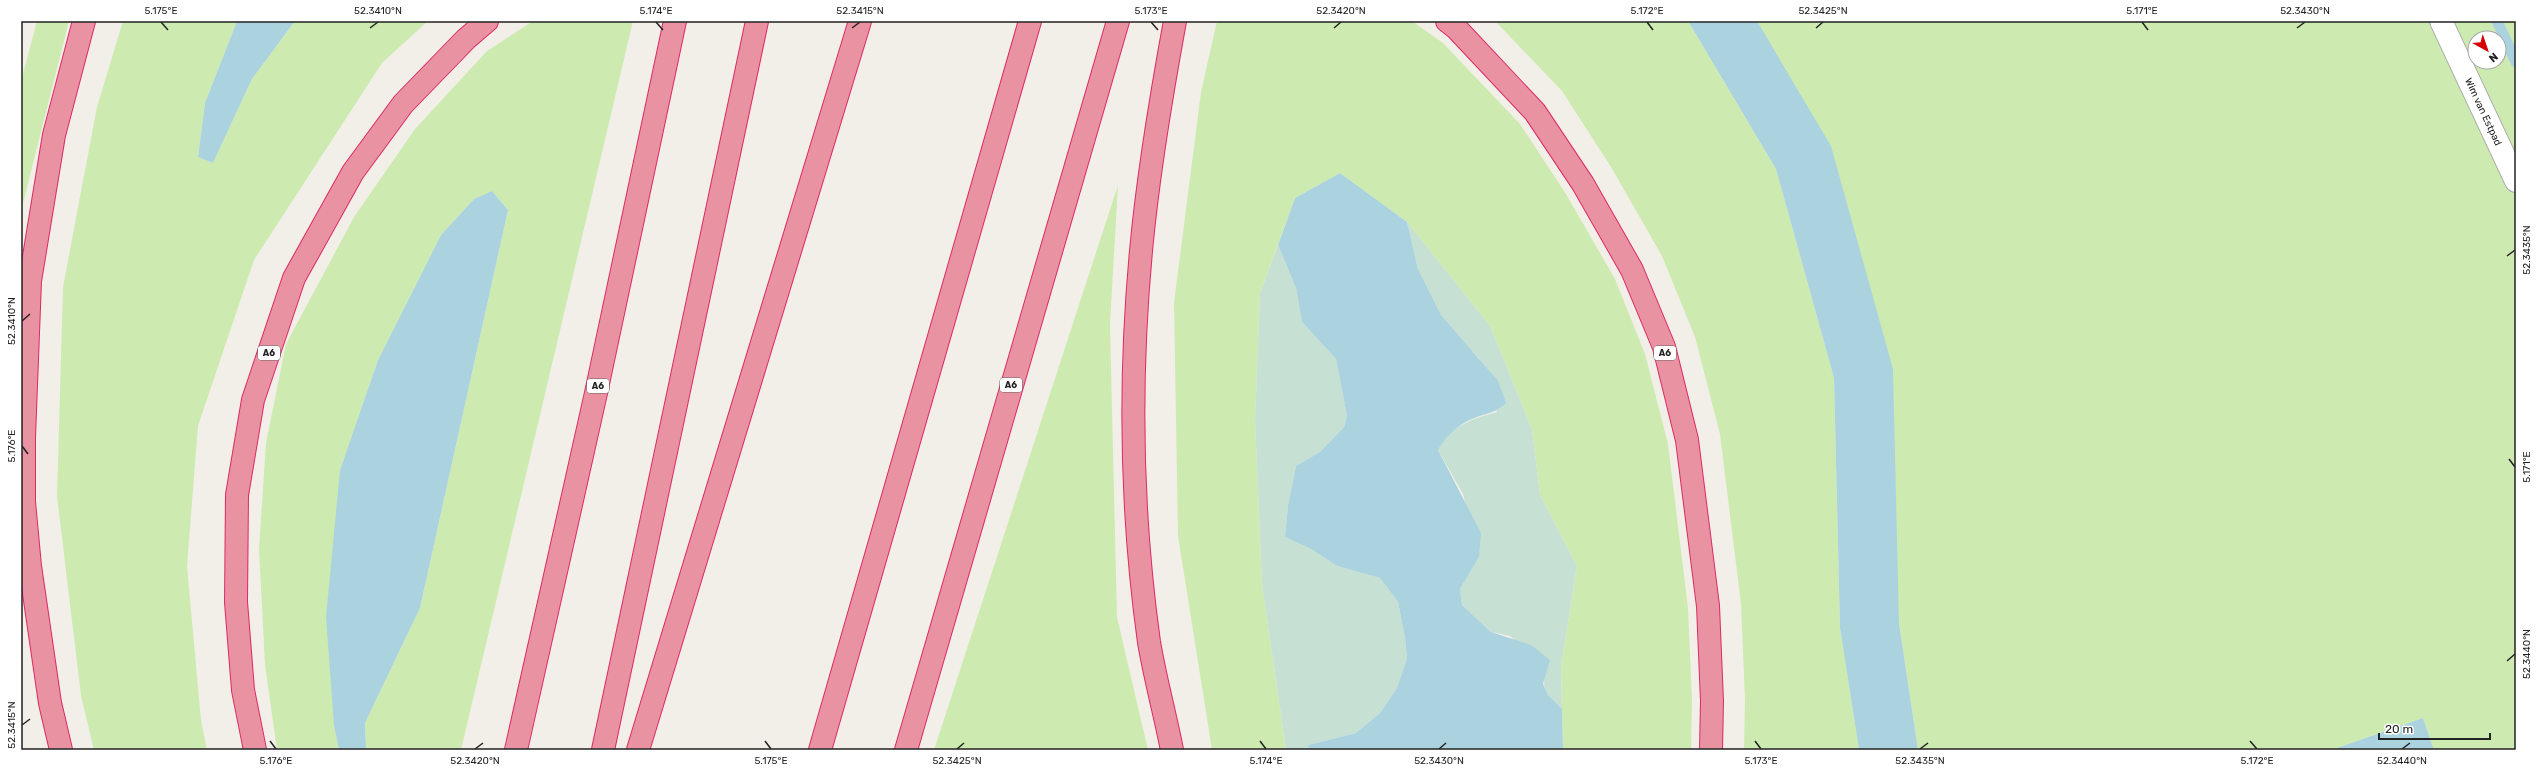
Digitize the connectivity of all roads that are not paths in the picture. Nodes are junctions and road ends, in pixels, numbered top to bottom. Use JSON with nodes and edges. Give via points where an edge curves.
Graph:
{"nodes":[{"id":1,"x":84,"y":21,"type":"edge"},
{"id":2,"x":487,"y":21,"type":"edge"},
{"id":3,"x":675,"y":21,"type":"edge"},
{"id":4,"x":757,"y":21,"type":"edge"},
{"id":5,"x":860,"y":21,"type":"edge"},
{"id":6,"x":1030,"y":21,"type":"edge"},
{"id":7,"x":1118,"y":21,"type":"edge"},
{"id":8,"x":1175,"y":21,"type":"edge"},
{"id":9,"x":1446,"y":21,"type":"edge"},
{"id":10,"x":2440,"y":21,"type":"edge"},
{"id":11,"x":2516,"y":181,"type":"edge"},
{"id":12,"x":61,"y":750,"type":"edge"},
{"id":13,"x":255,"y":750,"type":"edge"},
{"id":14,"x":516,"y":750,"type":"edge"},
{"id":15,"x":603,"y":750,"type":"edge"},
{"id":16,"x":638,"y":750,"type":"edge"},
{"id":17,"x":820,"y":750,"type":"edge"},
{"id":18,"x":906,"y":750,"type":"edge"},
{"id":19,"x":1172,"y":750,"type":"edge"},
{"id":20,"x":1711,"y":750,"type":"edge"}],
"edges":[{"from":1,"to":12,"type":"highway","via":[[54,135],[30,282],[24,437],[24,502],[30,566],[50,703]]},
{"from":2,"to":13,"type":"highway","number":"A6","via":[[403,104],[353,172],[294,278],[253,400],[237,495],[236,602],[243,690]]},
{"from":3,"to":14,"type":"highway","number":"A6","via":[[598,385]]},
{"from":4,"to":15,"type":"highway"},
{"from":5,"to":16,"type":"highway"},
{"from":6,"to":17,"type":"highway"},
{"from":7,"to":18,"type":"highway","number":"A6"},
{"from":8,"to":19,"type":"highway","via":[[1151,165],[1141,250],[1134,373],[1137,514],[1150,642]]},
{"from":9,"to":20,"type":"highway","number":"A6","via":[[1457,29],[1535,112],[1579,178],[1632,270],[1664,348],[1687,440],[1708,606],[1712,701]]},
{"from":10,"to":11,"type":"street","name":"Wim van Estpad"}]}
